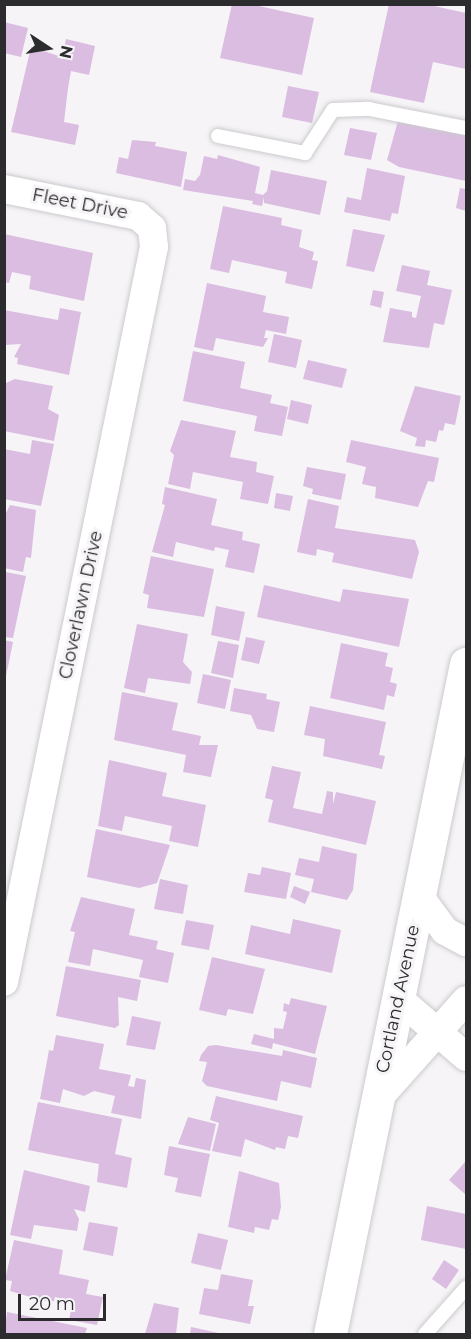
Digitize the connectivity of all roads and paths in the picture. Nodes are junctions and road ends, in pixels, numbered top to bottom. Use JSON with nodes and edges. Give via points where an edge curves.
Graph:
{"nodes":[{"id":1,"x":466,"y":128,"type":"edge"},
{"id":2,"x":218,"y":136,"type":"dead end"},
{"id":3,"x":4,"y":189,"type":"edge"},
{"id":4,"x":152,"y":228,"type":"joint"},
{"id":5,"x":466,"y":664,"type":"edge"},
{"id":6,"x":459,"y":728,"type":"edge"},
{"id":7,"x":420,"y":897,"type":"junction"},
{"id":8,"x":466,"y":942,"type":"edge"},
{"id":9,"x":4,"y":982,"type":"edge"},
{"id":10,"x":398,"y":998,"type":"junction"},
{"id":11,"x":466,"y":1000,"type":"edge"},
{"id":12,"x":438,"y":1032,"type":"junction"},
{"id":13,"x":466,"y":1057,"type":"edge"},
{"id":14,"x":376,"y":1101,"type":"junction"},
{"id":15,"x":466,"y":1288,"type":"edge"},
{"id":16,"x":330,"y":1335,"type":"edge"},
{"id":17,"x":425,"y":1335,"type":"edge"}],
"edges":[{"from":1,"to":2,"type":"lane","via":[[369,109],[333,110],[305,153]]},
{"from":3,"to":4,"type":"street","name":"Fleet Drive","via":[[138,216]]},
{"from":4,"to":9,"type":"street","name":"Cloverlawn Drive","via":[[152,259]]},
{"from":5,"to":6,"type":"street","name":"Cortland Avenue"},
{"from":6,"to":7,"type":"street","name":"Cortland Avenue"},
{"from":7,"to":8,"type":"street","via":[[445,930]]},
{"from":7,"to":10,"type":"street","name":"Cortland Avenue"},
{"from":10,"to":12,"type":"street"},
{"from":10,"to":14,"type":"street","name":"Cortland Avenue"},
{"from":11,"to":12,"type":"street"},
{"from":12,"to":13,"type":"street"},
{"from":12,"to":14,"type":"street"},
{"from":14,"to":16,"type":"street","name":"Cortland Avenue"},
{"from":15,"to":17,"type":"lane"}]}
